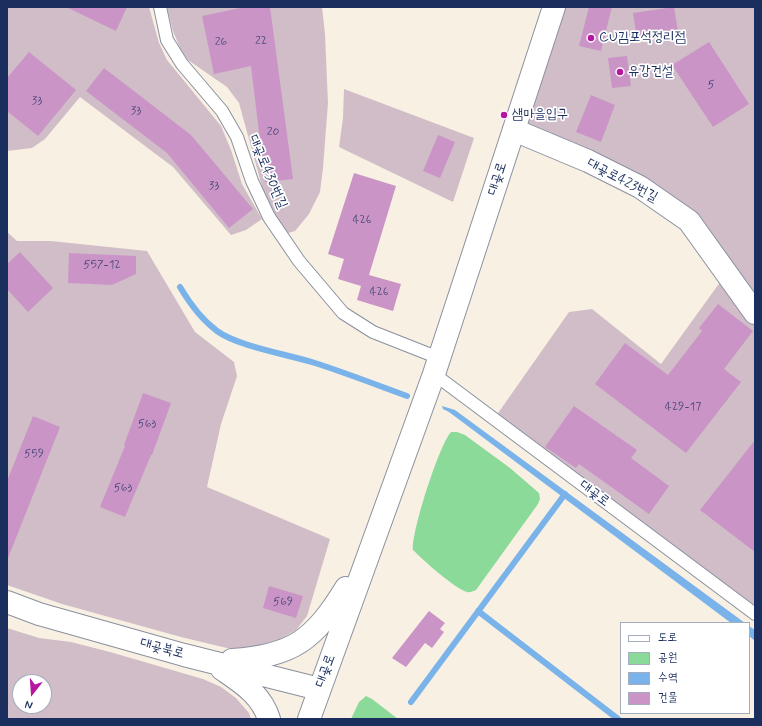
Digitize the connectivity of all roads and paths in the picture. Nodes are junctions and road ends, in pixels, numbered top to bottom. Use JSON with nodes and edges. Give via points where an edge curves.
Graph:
{"nodes":[{"id":1,"x":160,"y":7,"type":"edge"},
{"id":2,"x":554,"y":7,"type":"edge"},
{"id":3,"x":514,"y":130,"type":"junction"},
{"id":4,"x":755,"y":313,"type":"edge"},
{"id":5,"x":436,"y":366,"type":"junction"},
{"id":6,"x":370,"y":548,"type":"junction"},
{"id":7,"x":7,"y":602,"type":"edge"},
{"id":8,"x":755,"y":614,"type":"edge"},
{"id":9,"x":213,"y":662,"type":"junction"},
{"id":10,"x":319,"y":689,"type":"junction"},
{"id":11,"x":269,"y":719,"type":"edge"},
{"id":12,"x":309,"y":719,"type":"edge"}],
"edges":[{"from":1,"to":5,"type":"lane","name":"대곶로430번길","via":[[167,40],[182,64],[222,111],[237,137],[252,181],[269,217],[299,261],[343,313],[372,332]]},
{"from":2,"to":3,"type":"street","name":"대곶로"},
{"from":3,"to":4,"type":"street","name":"대곶로423번길","via":[[588,161],[640,187],[689,221]]},
{"from":3,"to":5,"type":"street","name":"대곶로"},
{"from":5,"to":6,"type":"street","name":"대곶로"},
{"from":5,"to":8,"type":"lane","name":"대곶로"},
{"from":6,"to":9,"type":"street","via":[[332,610],[311,634],[288,650],[260,658]]},
{"from":6,"to":10,"type":"street","name":"대곶로"},
{"from":7,"to":9,"type":"street","name":"대곶북로","via":[[40,614]]},
{"from":9,"to":10,"type":"street","name":"대곶북로"},
{"from":9,"to":11,"type":"street","via":[[251,690],[265,706]]},
{"from":10,"to":12,"type":"street","name":"대곶로"}]}
